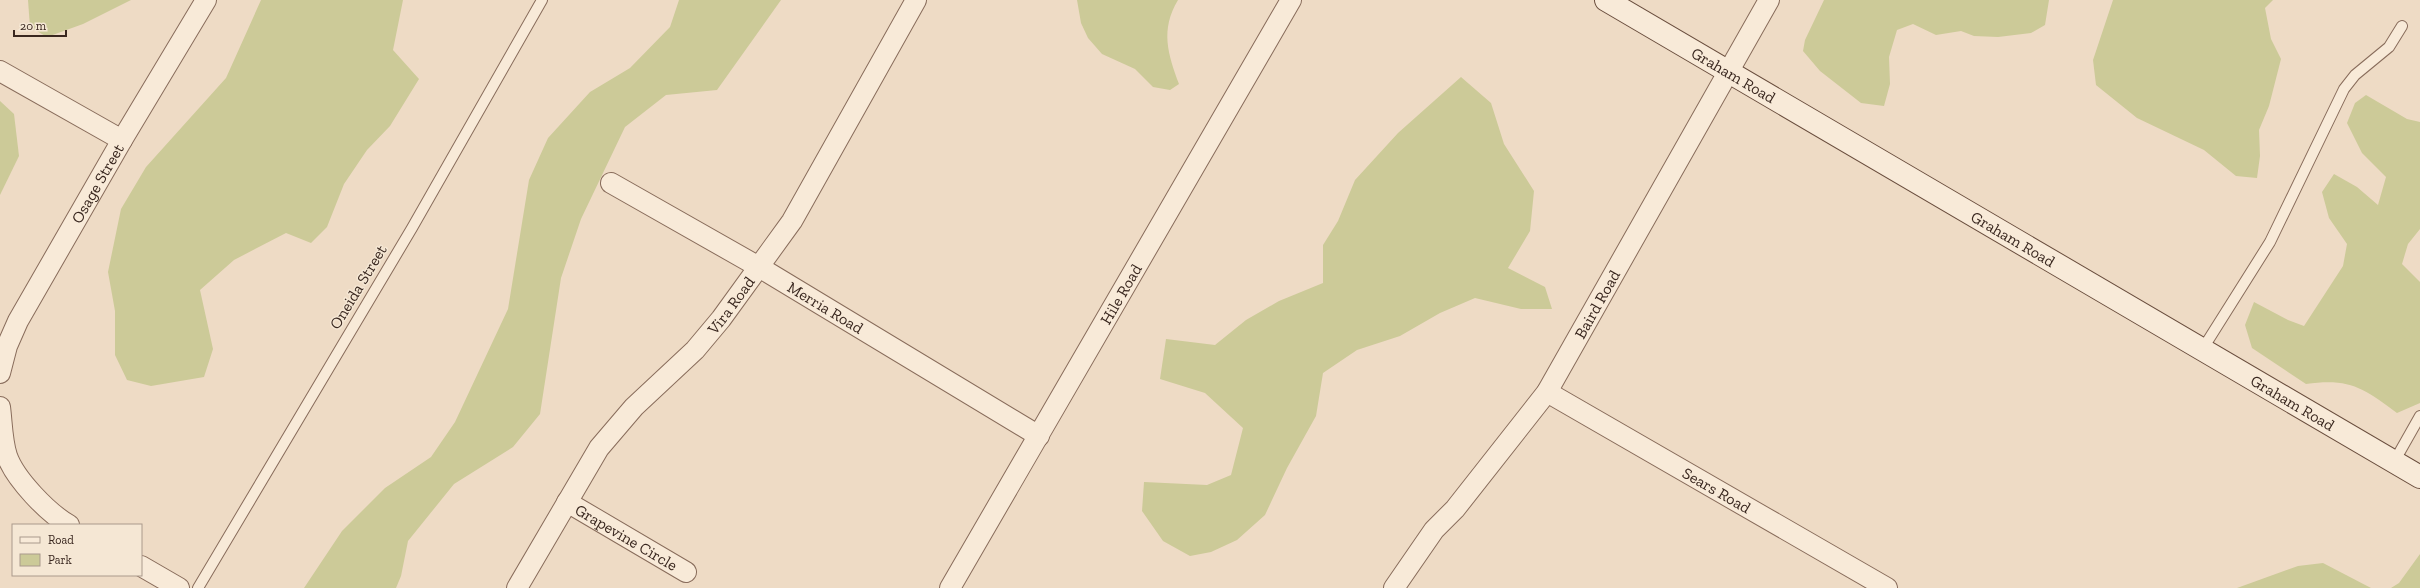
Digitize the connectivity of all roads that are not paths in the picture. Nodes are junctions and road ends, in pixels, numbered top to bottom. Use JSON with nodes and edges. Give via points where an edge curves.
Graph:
{"nodes":[{"id":1,"x":206,"y":0,"type":"edge"},
{"id":2,"x":542,"y":0,"type":"edge"},
{"id":3,"x":916,"y":0,"type":"edge"},
{"id":4,"x":1291,"y":0,"type":"edge"},
{"id":5,"x":1606,"y":0,"type":"edge"},
{"id":6,"x":1769,"y":0,"type":"edge"},
{"id":7,"x":2402,"y":26,"type":"dead end"},
{"id":8,"x":0,"y":71,"type":"edge"},
{"id":9,"x":1728,"y":72,"type":"junction"},
{"id":10,"x":122,"y":140,"type":"junction"},
{"id":11,"x":611,"y":183,"type":"dead end"},
{"id":12,"x":759,"y":267,"type":"junction"},
{"id":13,"x":2202,"y":350,"type":"junction"},
{"id":14,"x":0,"y":373,"type":"edge"},
{"id":15,"x":1547,"y":392,"type":"junction"},
{"id":16,"x":0,"y":406,"type":"edge"},
{"id":17,"x":2420,"y":416,"type":"edge"},
{"id":18,"x":1039,"y":436,"type":"junction"},
{"id":19,"x":4,"y":459,"type":"edge"},
{"id":20,"x":2394,"y":462,"type":"junction"},
{"id":21,"x":2420,"y":477,"type":"edge"},
{"id":22,"x":567,"y":502,"type":"junction"},
{"id":23,"x":68,"y":524,"type":"edge"},
{"id":24,"x":142,"y":567,"type":"edge"},
{"id":25,"x":686,"y":572,"type":"dead end"},
{"id":26,"x":179,"y":588,"type":"edge"},
{"id":27,"x":198,"y":588,"type":"edge"},
{"id":28,"x":517,"y":588,"type":"edge"},
{"id":29,"x":950,"y":588,"type":"edge"},
{"id":30,"x":1394,"y":588,"type":"edge"},
{"id":31,"x":1887,"y":588,"type":"edge"}],
"edges":[{"from":1,"to":10,"type":"street","name":"Osage Street"},
{"from":2,"to":27,"type":"lane","name":"Oneida Street","via":[[412,228]]},
{"from":3,"to":12,"type":"street","name":"Vira Road","via":[[792,221]]},
{"from":4,"to":18,"type":"street","name":"Hile Road"},
{"from":5,"to":9,"type":"main road","name":"Graham Road"},
{"from":6,"to":9,"type":"street","name":"Baird Road"},
{"from":7,"to":13,"type":"lane","via":[[2389,47],[2355,75],[2344,89],[2270,242]]},
{"from":8,"to":10,"type":"street"},
{"from":9,"to":13,"type":"main road","name":"Graham Road"},
{"from":9,"to":15,"type":"street","name":"Baird Road"},
{"from":10,"to":14,"type":"street","name":"Osage Street","via":[[18,322],[7,346]]},
{"from":11,"to":12,"type":"street","name":"Merria Road"},
{"from":12,"to":18,"type":"street","name":"Merria Road"},
{"from":12,"to":22,"type":"street","name":"Vira Road","via":[[695,350],[616,427],[599,448]]},
{"from":13,"to":20,"type":"main road","name":"Graham Road"},
{"from":15,"to":30,"type":"street","name":"Baird Road","via":[[1455,509],[1434,530]]},
{"from":15,"to":31,"type":"street","name":"Sears Road"},
{"from":16,"to":19,"type":"street"},
{"from":17,"to":20,"type":"lane"},
{"from":18,"to":29,"type":"street","name":"Hile Road"},
{"from":19,"to":23,"type":"street","via":[[44,505]]},
{"from":20,"to":21,"type":"main road","name":"Graham Road"},
{"from":22,"to":25,"type":"street","name":"Grapevine Circle"},
{"from":22,"to":28,"type":"street","name":"Vira Road"},
{"from":24,"to":26,"type":"street"}]}
